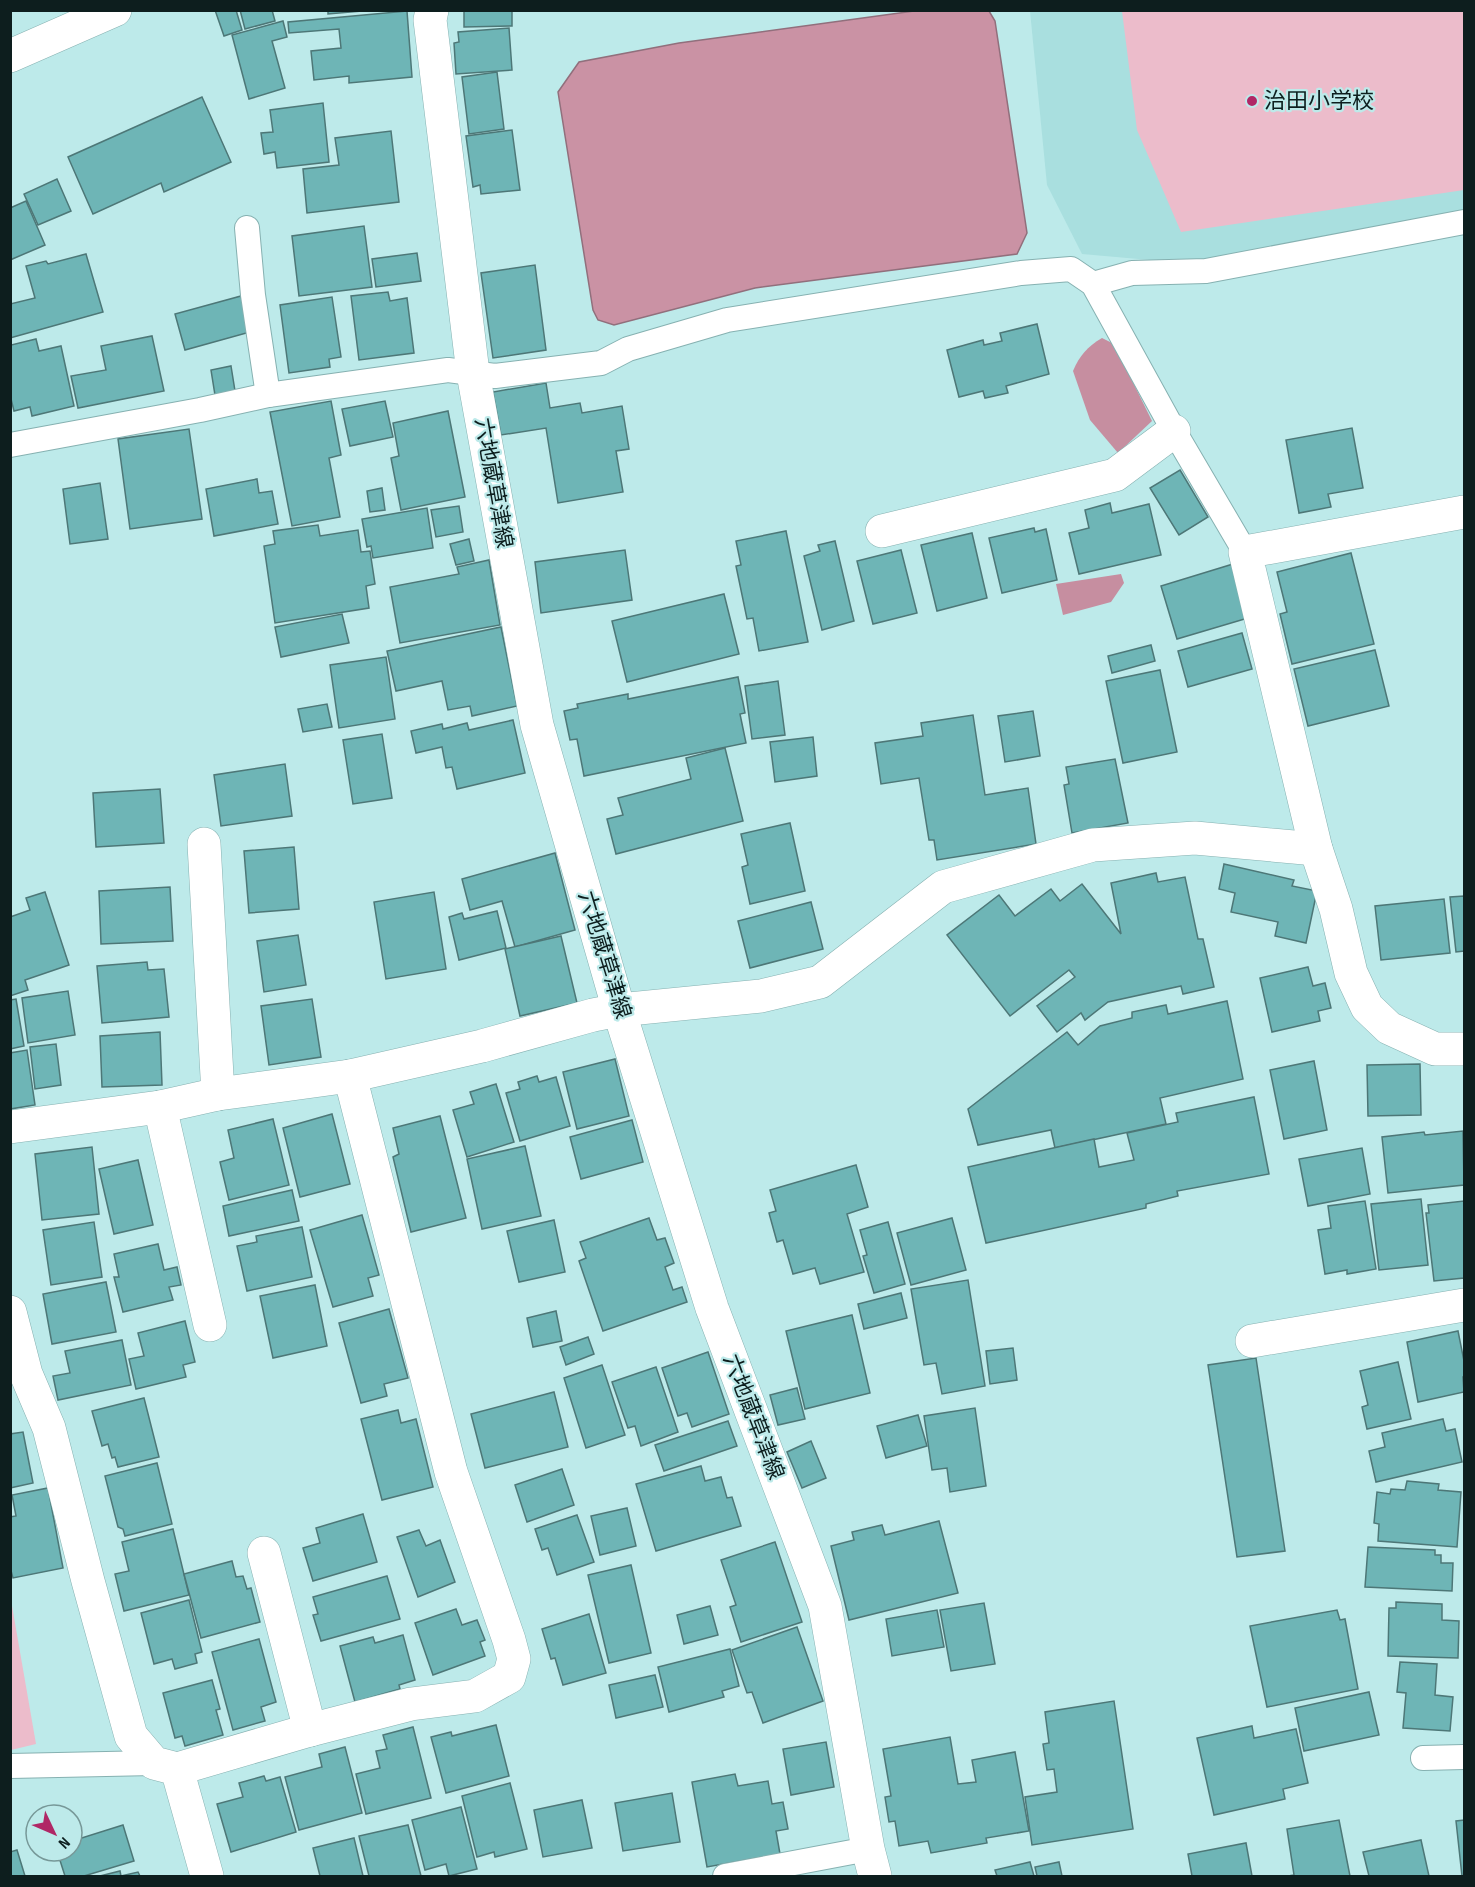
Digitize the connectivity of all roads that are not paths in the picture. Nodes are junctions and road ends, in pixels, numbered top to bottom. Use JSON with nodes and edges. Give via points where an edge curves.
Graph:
{"nodes":[{"id":1,"x":115,"y":10,"type":"edge"},
{"id":2,"x":432,"y":10,"type":"edge"},
{"id":3,"x":10,"y":56,"type":"edge"},
{"id":4,"x":1464,"y":222,"type":"edge"},
{"id":5,"x":247,"y":228,"type":"dead end"},
{"id":6,"x":1092,"y":284,"type":"junction"},
{"id":7,"x":473,"y":373,"type":"junction"},
{"id":8,"x":268,"y":395,"type":"junction"},
{"id":9,"x":1174,"y":431,"type":"junction"},
{"id":10,"x":10,"y":445,"type":"edge"},
{"id":11,"x":1464,"y":512,"type":"edge"},
{"id":12,"x":882,"y":531,"type":"dead end"},
{"id":13,"x":1245,"y":552,"type":"junction"},
{"id":14,"x":204,"y":844,"type":"dead end"},
{"id":15,"x":1316,"y":849,"type":"junction"},
{"id":16,"x":619,"y":1010,"type":"junction"},
{"id":17,"x":1464,"y":1049,"type":"edge"},
{"id":18,"x":350,"y":1076,"type":"junction"},
{"id":19,"x":218,"y":1094,"type":"junction"},
{"id":20,"x":160,"y":1107,"type":"junction"},
{"id":21,"x":10,"y":1127,"type":"edge"},
{"id":22,"x":1464,"y":1305,"type":"edge"},
{"id":23,"x":10,"y":1312,"type":"edge"},
{"id":24,"x":210,"y":1325,"type":"dead end"},
{"id":25,"x":1252,"y":1341,"type":"dead end"},
{"id":26,"x":264,"y":1553,"type":"dead end"},
{"id":27,"x":310,"y":1730,"type":"junction"},
{"id":28,"x":1464,"y":1757,"type":"edge"},
{"id":29,"x":1423,"y":1758,"type":"dead end"},
{"id":30,"x":10,"y":1766,"type":"edge"},
{"id":31,"x":165,"y":1766,"type":"junction"},
{"id":32,"x":871,"y":1863,"type":"edge"},
{"id":33,"x":207,"y":1876,"type":"edge"},
{"id":34,"x":725,"y":1876,"type":"edge"}],
"edges":[{"from":1,"to":3,"type":"street"},
{"from":2,"to":7,"type":"street","name":"六地蔵草津線","via":[[430,20]]},
{"from":4,"to":6,"type":"lane","via":[[1206,271],[1132,273]]},
{"from":5,"to":8,"type":"lane"},
{"from":6,"to":7,"type":"lane","via":[[1071,269],[1022,273],[727,320],[628,349],[601,363],[495,376]]},
{"from":6,"to":9,"type":"lane"},
{"from":7,"to":8,"type":"lane","via":[[447,370]]},
{"from":7,"to":16,"type":"street","name":"六地蔵草津線","via":[[537,725]]},
{"from":8,"to":10,"type":"lane"},
{"from":9,"to":12,"type":"street","via":[[1115,475]]},
{"from":9,"to":13,"type":"lane"},
{"from":11,"to":13,"type":"street"},
{"from":13,"to":15,"type":"street"},
{"from":14,"to":19,"type":"street"},
{"from":15,"to":16,"type":"street","via":[[1195,838],[1093,845],[943,887],[820,982],[761,996]]},
{"from":15,"to":17,"type":"street","via":[[1352,973],[1367,1007],[1389,1028],[1435,1049]]},
{"from":16,"to":18,"type":"street"},
{"from":16,"to":32,"type":"street","name":"六地蔵草津線","via":[[712,1308],[825,1606]]},
{"from":18,"to":19,"type":"street"},
{"from":18,"to":27,"type":"street","via":[[451,1472],[514,1659],[509,1677],[475,1696],[411,1704]]},
{"from":19,"to":20,"type":"street"},
{"from":20,"to":21,"type":"street"},
{"from":20,"to":24,"type":"street"},
{"from":22,"to":25,"type":"street"},
{"from":23,"to":31,"type":"street","via":[[26,1374],[49,1428],[132,1736]]},
{"from":26,"to":27,"type":"street"},
{"from":27,"to":31,"type":"street"},
{"from":28,"to":29,"type":"lane"},
{"from":30,"to":31,"type":"lane"},
{"from":31,"to":33,"type":"street"},
{"from":32,"to":34,"type":"lane"}]}
